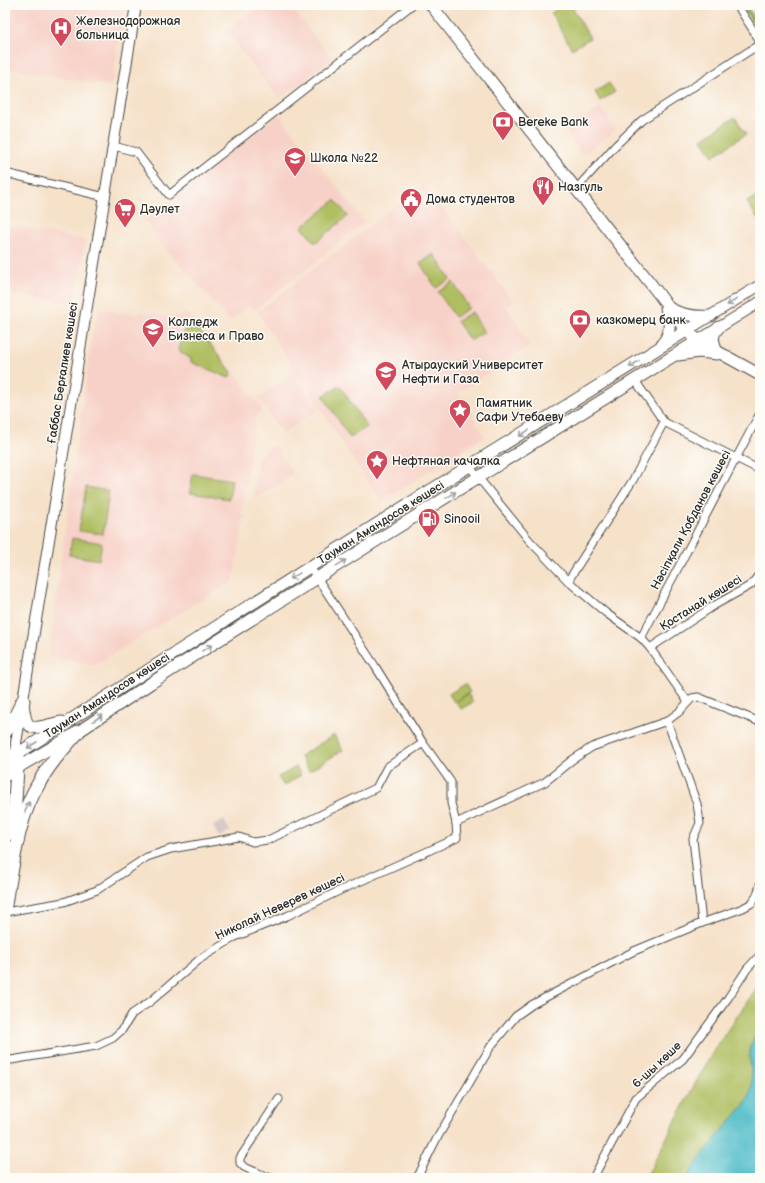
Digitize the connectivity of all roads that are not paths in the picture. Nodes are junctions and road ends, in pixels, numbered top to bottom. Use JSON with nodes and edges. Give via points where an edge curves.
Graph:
{"nodes":[{"id":1,"x":136,"y":5,"type":"edge"},
{"id":2,"x":412,"y":5,"type":"edge"},
{"id":3,"x":432,"y":5,"type":"edge"},
{"id":4,"x":737,"y":5,"type":"edge"},
{"id":5,"x":760,"y":41,"type":"edge"},
{"id":6,"x":760,"y":44,"type":"edge"},
{"id":7,"x":114,"y":146,"type":"junction"},
{"id":8,"x":5,"y":173,"type":"edge"},
{"id":9,"x":576,"y":189,"type":"junction"},
{"id":10,"x":105,"y":197,"type":"junction"},
{"id":11,"x":760,"y":285,"type":"edge"},
{"id":12,"x":663,"y":300,"type":"junction"},
{"id":13,"x":760,"y":302,"type":"edge"},
{"id":14,"x":671,"y":309,"type":"junction"},
{"id":15,"x":711,"y":316,"type":"junction"},
{"id":16,"x":719,"y":327,"type":"junction"},
{"id":17,"x":686,"y":332,"type":"junction"},
{"id":18,"x":699,"y":340,"type":"junction"},
{"id":19,"x":659,"y":348,"type":"junction"},
{"id":20,"x":720,"y":353,"type":"junction"},
{"id":21,"x":670,"y":357,"type":"junction"},
{"id":22,"x":760,"y":375,"type":"edge"},
{"id":23,"x":634,"y":379,"type":"junction"},
{"id":24,"x":760,"y":413,"type":"edge"},
{"id":25,"x":664,"y":422,"type":"junction"},
{"id":26,"x":736,"y":458,"type":"junction"},
{"id":27,"x":469,"y":466,"type":"junction"},
{"id":28,"x":760,"y":470,"type":"edge"},
{"id":29,"x":478,"y":478,"type":"junction"},
{"id":30,"x":310,"y":567,"type":"junction"},
{"id":31,"x":760,"y":573,"type":"edge"},
{"id":32,"x":317,"y":578,"type":"junction"},
{"id":33,"x":568,"y":580,"type":"junction"},
{"id":34,"x":641,"y":638,"type":"junction"},
{"id":35,"x":650,"y":648,"type":"junction"},
{"id":36,"x":23,"y":701,"type":"junction"},
{"id":37,"x":688,"y":702,"type":"junction"},
{"id":38,"x":71,"y":720,"type":"junction"},
{"id":39,"x":667,"y":721,"type":"junction"},
{"id":40,"x":760,"y":722,"type":"edge"},
{"id":41,"x":5,"y":732,"type":"edge"},
{"id":42,"x":78,"y":732,"type":"junction"},
{"id":43,"x":423,"y":743,"type":"junction"},
{"id":44,"x":10,"y":762,"type":"edge"},
{"id":45,"x":456,"y":823,"type":"junction"},
{"id":46,"x":7,"y":884,"type":"edge"},
{"id":47,"x":760,"y":885,"type":"edge"},
{"id":48,"x":758,"y":895,"type":"edge"},
{"id":49,"x":5,"y":905,"type":"edge"},
{"id":50,"x":5,"y":912,"type":"edge"},
{"id":51,"x":702,"y":922,"type":"junction"},
{"id":52,"x":760,"y":955,"type":"edge"},
{"id":53,"x":5,"y":1061,"type":"edge"},
{"id":54,"x":278,"y":1099,"type":"dead end"},
{"id":55,"x":270,"y":1178,"type":"edge"},
{"id":56,"x":417,"y":1178,"type":"edge"},
{"id":57,"x":593,"y":1178,"type":"edge"}],
"edges":[{"from":1,"to":7,"type":"main road","name":"Ғаббас Берғалиев көшесі"},
{"from":2,"to":7,"type":"street","via":[[169,195],[136,152]]},
{"from":3,"to":9,"type":"main road"},
{"from":4,"to":5,"type":"street"},
{"from":6,"to":9,"type":"street","via":[[642,120]]},
{"from":7,"to":10,"type":"main road","name":"Ғаббас Берғалиев көшесі"},
{"from":8,"to":10,"type":"street"},
{"from":9,"to":12,"type":"main road"},
{"from":10,"to":36,"type":"main road","name":"Ғаббас Берғалиев көшесі"},
{"from":11,"to":15,"type":"main road","name":"Тауман Амандосов көшесі","one_way":true},
{"from":12,"to":14,"type":"main road"},
{"from":12,"to":19,"type":"main road","via":[[669,318],[670,333]]},
{"from":13,"to":16,"type":"main road","name":"Тауман Амандосов көшесі"},
{"from":14,"to":15,"type":"main road","via":[[694,316]]},
{"from":14,"to":17,"type":"main road"},
{"from":15,"to":17,"type":"main road","name":"Тауман Амандосов көшесі"},
{"from":16,"to":18,"type":"main road","name":"Тауман Амандосов көшесі"},
{"from":16,"to":20,"type":"main road","via":[[713,340]]},
{"from":17,"to":18,"type":"main road"},
{"from":17,"to":19,"type":"main road","name":"Тауман Амандосов көшесі"},
{"from":18,"to":20,"type":"main road"},
{"from":18,"to":21,"type":"main road","name":"Тауман Амандосов көшесі"},
{"from":19,"to":27,"type":"main road","name":"Тауман Амандосов көшесі","one_way":true},
{"from":20,"to":21,"type":"main road","via":[[699,352]]},
{"from":20,"to":22,"type":"main road"},
{"from":21,"to":23,"type":"main road","name":"Тауман Амандосов көшесі"},
{"from":23,"to":25,"type":"street"},
{"from":23,"to":29,"type":"main road","name":"Тауман Амандосов көшесі"},
{"from":24,"to":26,"type":"street","name":"Нәсіпқали Қобданов көшесі"},
{"from":25,"to":26,"type":"street"},
{"from":25,"to":33,"type":"street","via":[[633,480]]},
{"from":26,"to":28,"type":"street"},
{"from":26,"to":34,"type":"street","name":"Нәсіпқали Қобданов көшесі"},
{"from":27,"to":29,"type":"street"},
{"from":27,"to":30,"type":"main road","name":"Тауман Амандосов көшесі"},
{"from":32,"to":29,"type":"main road","name":"Тауман Амандосов көшесі","one_way":true},
{"from":29,"to":33,"type":"street","via":[[529,540]]},
{"from":30,"to":32,"type":"street","name":"Николай Неверев көшесі"},
{"from":30,"to":38,"type":"main road","name":"Тауман Амандосов көшесі","one_way":true},
{"from":31,"to":35,"type":"street","name":"Қостанай көшесі","via":[[751,585],[715,605]]},
{"from":42,"to":32,"type":"main road","name":"Тауман Амандосов көшесі","one_way":true},
{"from":32,"to":43,"type":"street","name":"Николай Неверев көшесі"},
{"from":33,"to":34,"type":"street","via":[[606,613]]},
{"from":34,"to":35,"type":"street"},
{"from":35,"to":37,"type":"street"},
{"from":36,"to":38,"type":"main road","via":[[25,718],[32,727],[38,728]]},
{"from":36,"to":41,"type":"highway"},
{"from":36,"to":44,"type":"main road","name":"Ғаббас Берғалиев көшесі"},
{"from":37,"to":39,"type":"street"},
{"from":37,"to":40,"type":"street","via":[[698,697]]},
{"from":38,"to":44,"type":"main road","name":"Тауман Амандосов көшесі","one_way":true},
{"from":39,"to":45,"type":"street","via":[[592,747],[545,782]]},
{"from":39,"to":51,"type":"street","via":[[697,804],[700,823],[693,839]]},
{"from":42,"to":44,"type":"main road","name":"Тауман Амандосов көшесі"},
{"from":46,"to":42,"type":"highway","one_way":true,"via":[[26,808],[38,783]]},
{"from":43,"to":45,"type":"street","name":"Николай Неверев көшесі","via":[[451,782],[451,803]]},
{"from":43,"to":50,"type":"street","via":[[387,767],[376,788],[268,840],[253,842],[239,837],[171,848],[147,857],[97,890],[64,902]]},
{"from":44,"to":46,"type":"highway"},
{"from":45,"to":53,"type":"street","name":"Николай Неверев көшесі","via":[[457,838],[235,938],[200,959],[151,1002],[132,1014],[122,1030],[113,1038],[96,1046]]},
{"from":46,"to":49,"type":"highway"},
{"from":47,"to":48,"type":"street"},
{"from":48,"to":51,"type":"street","via":[[752,903],[743,908]]},
{"from":51,"to":56,"type":"street","via":[[634,951],[533,1004],[516,1016],[490,1046]]},
{"from":52,"to":57,"type":"street","name":"6-шы көше","via":[[747,969],[683,1059],[636,1098]]},
{"from":54,"to":55,"type":"street","via":[[240,1158],[240,1163],[244,1167]]}]}
